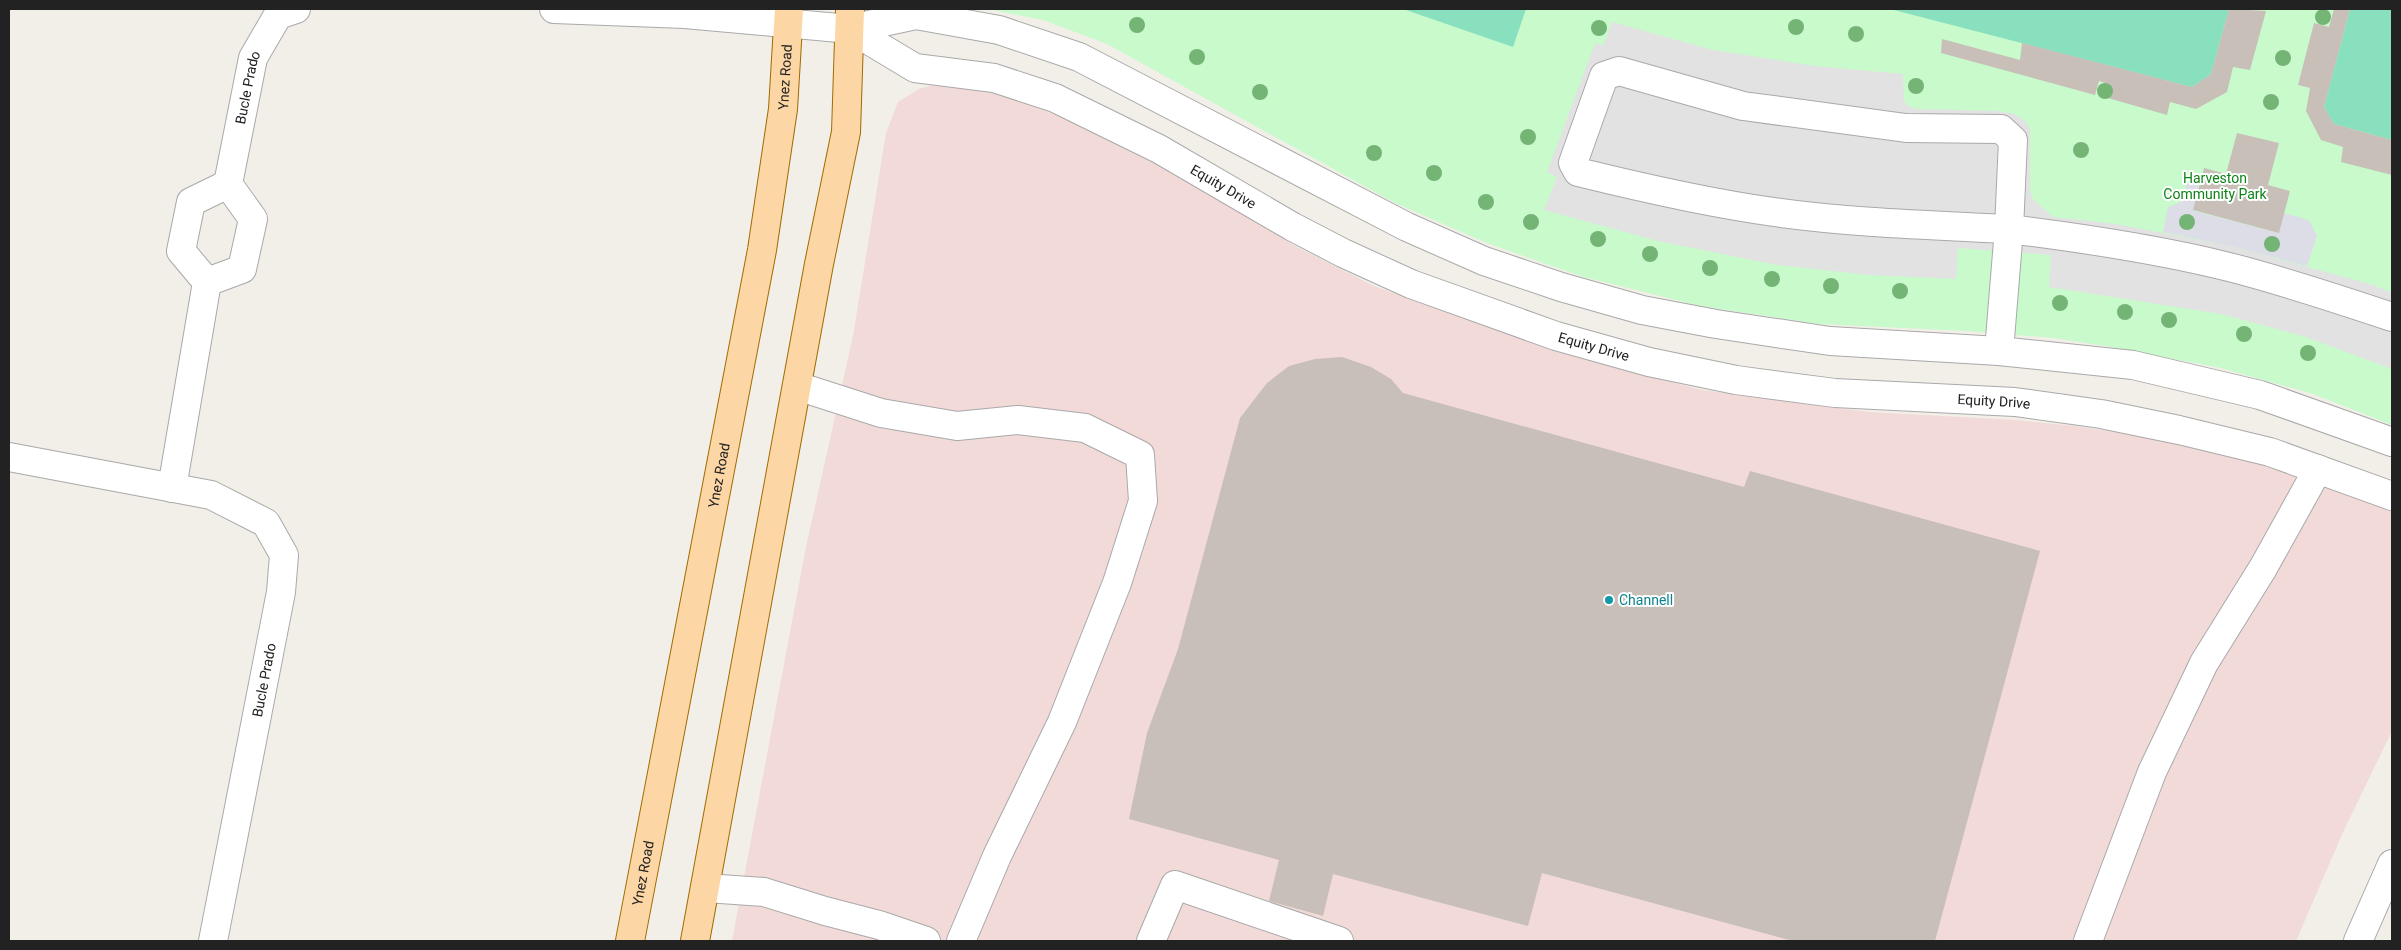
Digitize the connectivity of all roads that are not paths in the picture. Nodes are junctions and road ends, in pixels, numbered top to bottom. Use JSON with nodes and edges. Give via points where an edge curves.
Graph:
{"nodes":[{"id":1,"x":296,"y":9,"type":"edge"},
{"id":2,"x":554,"y":9,"type":"edge"},
{"id":3,"x":789,"y":16,"type":"edge"},
{"id":4,"x":850,"y":19,"type":"edge"},
{"id":5,"x":228,"y":184,"type":"junction"},
{"id":6,"x":2009,"y":229,"type":"junction"},
{"id":7,"x":207,"y":282,"type":"junction"},
{"id":8,"x":2392,"y":317,"type":"edge"},
{"id":9,"x":1999,"y":351,"type":"junction"},
{"id":10,"x":797,"y":386,"type":"junction"},
{"id":11,"x":2392,"y":442,"type":"edge"},
{"id":12,"x":9,"y":457,"type":"edge"},
{"id":13,"x":2318,"y":469,"type":"junction"},
{"id":14,"x":172,"y":488,"type":"junction"},
{"id":15,"x":2392,"y":496,"type":"edge"},
{"id":16,"x":2392,"y":864,"type":"edge"},
{"id":17,"x":706,"y":888,"type":"junction"},
{"id":18,"x":213,"y":941,"type":"edge"},
{"id":19,"x":630,"y":941,"type":"edge"},
{"id":20,"x":696,"y":941,"type":"edge"},
{"id":21,"x":926,"y":941,"type":"edge"},
{"id":22,"x":961,"y":941,"type":"edge"},
{"id":23,"x":1151,"y":941,"type":"edge"},
{"id":24,"x":1340,"y":941,"type":"edge"},
{"id":25,"x":2088,"y":941,"type":"edge"},
{"id":26,"x":2358,"y":941,"type":"edge"}],
"edges":[{"from":1,"to":5,"type":"street","name":"Bucle Prado","via":[[278,15],[253,58]]},
{"from":2,"to":3,"type":"street"},
{"from":3,"to":4,"type":"street","name":"Equity Drive"},
{"from":3,"to":19,"type":"main road","name":"Ynez Road","via":[[784,109],[762,250]]},
{"from":4,"to":9,"type":"street","name":"Equity Drive","via":[[916,15],[999,30],[1079,57],[1407,227],[1484,261],[1561,287],[1642,310],[1830,341]]},
{"from":4,"to":10,"type":"main road","via":[[846,132]]},
{"from":4,"to":13,"type":"street","name":"Equity Drive","via":[[915,68],[994,78],[1055,98],[1159,149],[1343,253],[1412,284],[1556,336],[1649,362],[1736,380],[1835,393],[2016,402],[2101,414],[2270,452]]},
{"from":5,"to":7,"type":"street","via":[[253,219],[242,269]]},
{"from":5,"to":7,"type":"street","via":[[191,202],[181,251]]},
{"from":6,"to":6,"type":"street","via":[[1895,224],[1776,212],[1701,200],[1578,172],[1574,162],[1604,76],[1618,71],[1743,106],[1906,128],[2001,129],[2013,140]]},
{"from":6,"to":8,"type":"street","via":[[2228,267],[2309,289]]},
{"from":6,"to":9,"type":"street"},
{"from":7,"to":14,"type":"street"},
{"from":9,"to":11,"type":"street","name":"Equity Drive","via":[[2133,365],[2260,395]]},
{"from":10,"to":17,"type":"main road"},
{"from":10,"to":22,"type":"street","via":[[881,413],[957,426],[1018,420],[1086,428],[1140,455],[1143,501],[1117,583],[1062,722],[997,856]]},
{"from":12,"to":14,"type":"street","name":"Bucle Prado"},
{"from":13,"to":15,"type":"street","name":"Equity Drive"},
{"from":13,"to":25,"type":"street","via":[[2263,568],[2204,663],[2152,772]]},
{"from":14,"to":18,"type":"street","name":"Bucle Prado","via":[[211,495],[266,523],[284,555],[281,592]]},
{"from":16,"to":26,"type":"street"},
{"from":17,"to":20,"type":"main road"},
{"from":17,"to":21,"type":"street","via":[[764,892]]},
{"from":23,"to":24,"type":"street","via":[[1174,885]]}]}
